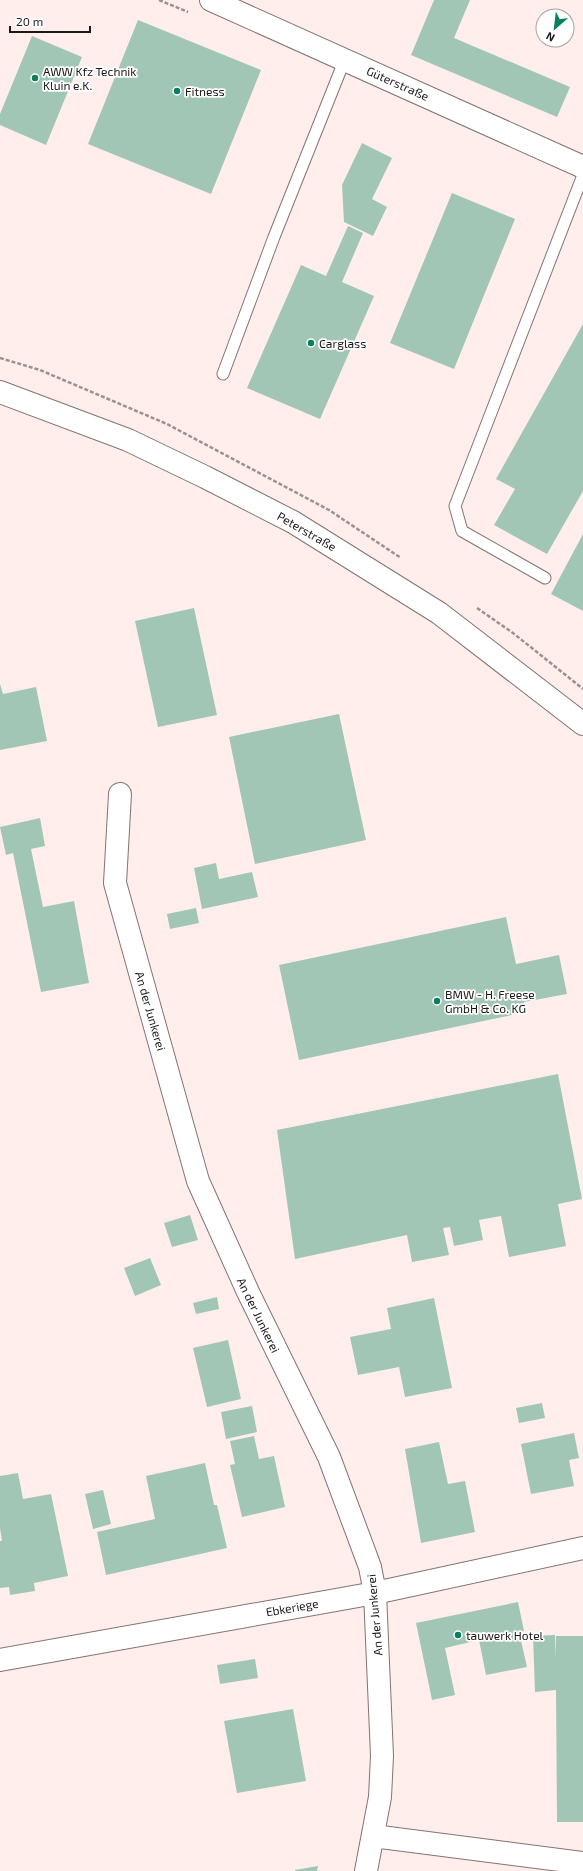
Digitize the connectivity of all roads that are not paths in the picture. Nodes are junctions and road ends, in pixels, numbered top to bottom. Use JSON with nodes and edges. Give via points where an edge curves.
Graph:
{"nodes":[{"id":1,"x":211,"y":0,"type":"edge"},
{"id":2,"x":345,"y":59,"type":"junction"},
{"id":3,"x":583,"y":167,"type":"edge"},
{"id":4,"x":583,"y":175,"type":"edge"},
{"id":5,"x":223,"y":374,"type":"dead end"},
{"id":6,"x":0,"y":392,"type":"edge"},
{"id":7,"x":545,"y":578,"type":"dead end"},
{"id":8,"x":583,"y":724,"type":"edge"},
{"id":9,"x":120,"y":794,"type":"dead end"},
{"id":10,"x":583,"y":1548,"type":"edge"},
{"id":11,"x":375,"y":1593,"type":"junction"},
{"id":12,"x":0,"y":1660,"type":"edge"},
{"id":13,"x":373,"y":1836,"type":"junction"},
{"id":14,"x":583,"y":1863,"type":"edge"},
{"id":15,"x":366,"y":1871,"type":"edge"}],
"edges":[{"from":1,"to":2,"type":"street","name":"Güterstraße"},
{"from":2,"to":3,"type":"street","name":"Güterstraße"},
{"from":2,"to":5,"type":"lane"},
{"from":4,"to":7,"type":"lane","via":[[455,506],[462,531]]},
{"from":6,"to":8,"type":"street","name":"Peterstraße","via":[[128,440],[293,522],[439,613]]},
{"from":9,"to":11,"type":"street","name":"An der Junkerei","via":[[115,883],[198,1181],[248,1292],[329,1457],[370,1568]]},
{"from":10,"to":11,"type":"street","name":"Ebkeriege"},
{"from":11,"to":12,"type":"street","name":"Ebkeriege"},
{"from":11,"to":13,"type":"street","name":"An der Junkerei","via":[[382,1756],[380,1797]]},
{"from":13,"to":14,"type":"street"},
{"from":13,"to":15,"type":"street","name":"An der Junkerei"}]}
